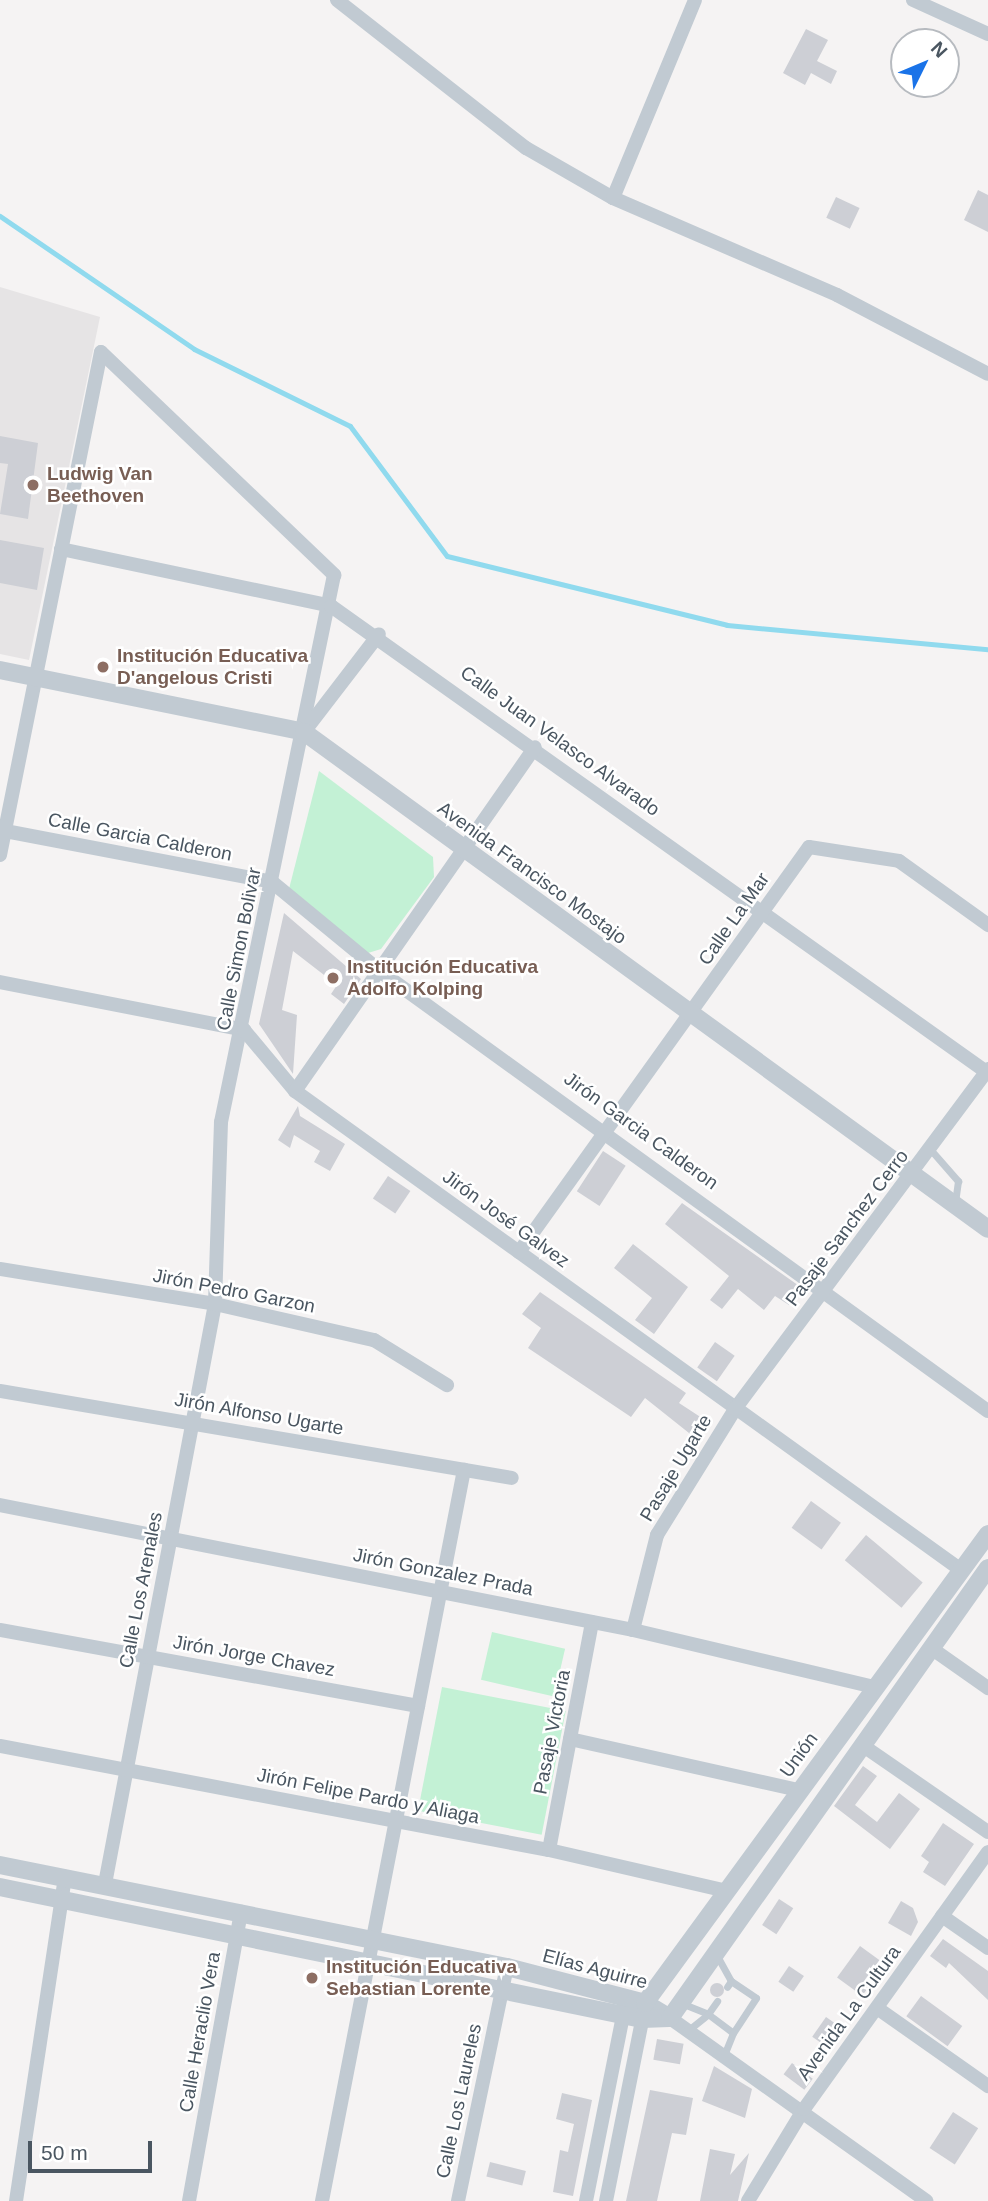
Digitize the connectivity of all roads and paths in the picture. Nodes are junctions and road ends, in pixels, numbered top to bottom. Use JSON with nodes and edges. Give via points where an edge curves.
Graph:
{"nodes":[{"id":1,"x":337,"y":0,"type":"edge"},
{"id":2,"x":695,"y":0,"type":"edge"},
{"id":3,"x":913,"y":0,"type":"edge"},
{"id":4,"x":988,"y":34,"type":"edge"},
{"id":5,"x":612,"y":198,"type":"junction"},
{"id":6,"x":988,"y":374,"type":"edge"},
{"id":7,"x":61,"y":549,"type":"junction"},
{"id":8,"x":331,"y":606,"type":"junction"},
{"id":9,"x":379,"y":634,"type":"junction"},
{"id":10,"x":0,"y":670,"type":"edge"},
{"id":11,"x":36,"y":677,"type":"junction"},
{"id":12,"x":304,"y":732,"type":"junction"},
{"id":13,"x":535,"y":747,"type":"junction"},
{"id":14,"x":2,"y":830,"type":"edge"},
{"id":15,"x":466,"y":851,"type":"junction"},
{"id":16,"x":0,"y":855,"type":"edge"},
{"id":17,"x":272,"y":882,"type":"junction"},
{"id":18,"x":761,"y":911,"type":"junction"},
{"id":19,"x":988,"y":925,"type":"edge"},
{"id":20,"x":381,"y":972,"type":"junction"},
{"id":21,"x":0,"y":982,"type":"edge"},
{"id":22,"x":691,"y":1013,"type":"junction"},
{"id":23,"x":244,"y":1030,"type":"junction"},
{"id":24,"x":987,"y":1071,"type":"edge"},
{"id":25,"x":295,"y":1091,"type":"junction"},
{"id":26,"x":607,"y":1130,"type":"junction"},
{"id":27,"x":930,"y":1148,"type":"junction"},
{"id":28,"x":911,"y":1173,"type":"junction"},
{"id":29,"x":955,"y":1205,"type":"junction"},
{"id":30,"x":988,"y":1229,"type":"edge"},
{"id":31,"x":519,"y":1252,"type":"junction"},
{"id":32,"x":0,"y":1269,"type":"edge"},
{"id":33,"x":825,"y":1290,"type":"junction"},
{"id":34,"x":215,"y":1304,"type":"junction"},
{"id":35,"x":447,"y":1385,"type":"dead end"},
{"id":36,"x":0,"y":1391,"type":"edge"},
{"id":37,"x":735,"y":1409,"type":"junction"},
{"id":38,"x":988,"y":1411,"type":"edge"},
{"id":39,"x":193,"y":1422,"type":"junction"},
{"id":40,"x":464,"y":1470,"type":"junction"},
{"id":41,"x":512,"y":1478,"type":"dead end"},
{"id":42,"x":0,"y":1505,"type":"edge"},
{"id":43,"x":988,"y":1534,"type":"edge"},
{"id":44,"x":171,"y":1538,"type":"junction"},
{"id":45,"x":988,"y":1568,"type":"edge"},
{"id":46,"x":961,"y":1570,"type":"junction"},
{"id":47,"x":441,"y":1592,"type":"junction"},
{"id":48,"x":592,"y":1622,"type":"junction"},
{"id":49,"x":0,"y":1630,"type":"edge"},
{"id":50,"x":634,"y":1630,"type":"junction"},
{"id":51,"x":931,"y":1648,"type":"junction"},
{"id":52,"x":148,"y":1657,"type":"junction"},
{"id":53,"x":876,"y":1687,"type":"junction"},
{"id":54,"x":988,"y":1688,"type":"edge"},
{"id":55,"x":418,"y":1706,"type":"junction"},
{"id":56,"x":570,"y":1739,"type":"junction"},
{"id":57,"x":862,"y":1745,"type":"junction"},
{"id":58,"x":0,"y":1746,"type":"edge"},
{"id":59,"x":127,"y":1770,"type":"junction"},
{"id":60,"x":799,"y":1790,"type":"junction"},
{"id":61,"x":396,"y":1821,"type":"junction"},
{"id":62,"x":988,"y":1832,"type":"edge"},
{"id":63,"x":549,"y":1850,"type":"junction"},
{"id":64,"x":988,"y":1852,"type":"edge"},
{"id":65,"x":0,"y":1865,"type":"edge"},
{"id":66,"x":65,"y":1877,"type":"junction"},
{"id":67,"x":105,"y":1884,"type":"junction"},
{"id":68,"x":0,"y":1887,"type":"edge"},
{"id":69,"x":727,"y":1891,"type":"junction"},
{"id":70,"x":62,"y":1898,"type":"junction"},
{"id":71,"x":241,"y":1912,"type":"junction"},
{"id":72,"x":942,"y":1916,"type":"junction"},
{"id":73,"x":237,"y":1933,"type":"junction"},
{"id":74,"x":373,"y":1938,"type":"junction"},
{"id":75,"x":988,"y":1948,"type":"edge"},
{"id":76,"x":715,"y":1954,"type":"junction"},
{"id":77,"x":369,"y":1960,"type":"junction"},
{"id":78,"x":507,"y":1967,"type":"junction"},
{"id":79,"x":503,"y":1986,"type":"junction"},
{"id":80,"x":717,"y":2001,"type":"dead end"},
{"id":81,"x":681,"y":2003,"type":"junction"},
{"id":82,"x":625,"y":2006,"type":"junction"},
{"id":83,"x":877,"y":2008,"type":"junction"},
{"id":84,"x":644,"y":2011,"type":"junction"},
{"id":85,"x":708,"y":2014,"type":"junction"},
{"id":86,"x":670,"y":2018,"type":"junction"},
{"id":87,"x":691,"y":2028,"type":"junction"},
{"id":88,"x":733,"y":2033,"type":"junction"},
{"id":89,"x":725,"y":2053,"type":"junction"},
{"id":90,"x":988,"y":2086,"type":"edge"},
{"id":91,"x":804,"y":2109,"type":"junction"},
{"id":92,"x":16,"y":2201,"type":"edge"},
{"id":93,"x":189,"y":2201,"type":"edge"},
{"id":94,"x":322,"y":2201,"type":"edge"},
{"id":95,"x":458,"y":2201,"type":"edge"},
{"id":96,"x":586,"y":2201,"type":"edge"},
{"id":97,"x":606,"y":2201,"type":"edge"},
{"id":98,"x":748,"y":2201,"type":"edge"},
{"id":99,"x":927,"y":2201,"type":"edge"}],
"edges":[{"from":1,"to":5,"type":"street","via":[[526,148]]},
{"from":2,"to":5,"type":"street"},
{"from":3,"to":4,"type":"street"},
{"from":5,"to":6,"type":"street","via":[[837,295]]},
{"from":7,"to":8,"type":"street","name":"Calle Juan Velasco Alvarado"},
{"from":7,"to":8,"type":"street","name":"Calle Simon Bolivar","via":[[101,352],[334,575]]},
{"from":7,"to":11,"type":"street"},
{"from":8,"to":9,"type":"street","name":"Calle Juan Velasco Alvarado"},
{"from":8,"to":12,"type":"street","name":"Calle Simon Bolivar"},
{"from":9,"to":12,"type":"street"},
{"from":9,"to":13,"type":"street","name":"Calle Juan Velasco Alvarado"},
{"from":10,"to":11,"type":"street","name":"Avenida Francisco Mostajo"},
{"from":11,"to":12,"type":"street","name":"Avenida Francisco Mostajo"},
{"from":11,"to":14,"type":"street"},
{"from":12,"to":15,"type":"street","name":"Avenida Francisco Mostajo"},
{"from":12,"to":17,"type":"street","name":"Calle Simon Bolivar"},
{"from":13,"to":15,"type":"street"},
{"from":13,"to":18,"type":"street","name":"Calle Juan Velasco Alvarado"},
{"from":14,"to":16,"type":"street"},
{"from":14,"to":17,"type":"street","name":"Calle Garcia Calderon"},
{"from":15,"to":20,"type":"street"},
{"from":15,"to":22,"type":"street","name":"Avenida Francisco Mostajo"},
{"from":17,"to":20,"type":"street","name":"Jirón Garcia Calderon"},
{"from":17,"to":23,"type":"street","name":"Calle Simon Bolivar"},
{"from":18,"to":19,"type":"street","name":"Calle La Mar","via":[[809,847],[898,861]]},
{"from":18,"to":22,"type":"street","name":"Calle La Mar"},
{"from":18,"to":24,"type":"street","name":"Calle Juan Velasco Alvarado"},
{"from":20,"to":25,"type":"street"},
{"from":20,"to":26,"type":"street","name":"Jirón Garcia Calderon"},
{"from":21,"to":23,"type":"street"},
{"from":22,"to":26,"type":"street","name":"Calle La Mar"},
{"from":22,"to":28,"type":"street","name":"Avenida Francisco Mostajo"},
{"from":23,"to":25,"type":"street","name":"Jirón José Galvez"},
{"from":23,"to":34,"type":"street","name":"Calle Simon Bolivar","via":[[221,1122]]},
{"from":24,"to":27,"type":"street","name":"Pasaje Sanchez Cerro"},
{"from":25,"to":31,"type":"street","name":"Jirón José Galvez"},
{"from":26,"to":31,"type":"street","name":"Calle La Mar"},
{"from":26,"to":33,"type":"street","name":"Jirón Garcia Calderon"},
{"from":27,"to":28,"type":"street","name":"Pasaje Sanchez Cerro"},
{"from":27,"to":29,"type":"lane","via":[[958,1181]]},
{"from":28,"to":29,"type":"street","name":"Avenida Francisco Mostajo"},
{"from":28,"to":33,"type":"street","name":"Pasaje Sanchez Cerro"},
{"from":29,"to":30,"type":"street","name":"Avenida Francisco Mostajo"},
{"from":31,"to":37,"type":"street","name":"Jirón José Galvez"},
{"from":32,"to":34,"type":"street","name":"Jirón Pedro Garzon"},
{"from":33,"to":37,"type":"street","name":"Pasaje Sanchez Cerro"},
{"from":33,"to":38,"type":"street","name":"Jirón Garcia Calderon"},
{"from":34,"to":35,"type":"street","name":"Jirón Pedro Garzon","via":[[374,1340]]},
{"from":34,"to":39,"type":"street","name":"Calle Los Arenales"},
{"from":36,"to":39,"type":"street","name":"Jirón Alfonso Ugarte"},
{"from":37,"to":46,"type":"street","name":"Jirón José Galvez"},
{"from":37,"to":50,"type":"street","name":"Pasaje Ugarte","via":[[657,1535]]},
{"from":39,"to":40,"type":"street","name":"Jirón Alfonso Ugarte"},
{"from":39,"to":44,"type":"street","name":"Calle Los Arenales"},
{"from":40,"to":41,"type":"street","name":"Jirón Alfonso Ugarte"},
{"from":40,"to":47,"type":"street"},
{"from":42,"to":44,"type":"street","name":"Jirón Gonzalez Prada"},
{"from":43,"to":46,"type":"street","name":"Unión"},
{"from":44,"to":47,"type":"street","name":"Jirón Gonzalez Prada"},
{"from":44,"to":52,"type":"street","name":"Calle Los Arenales"},
{"from":45,"to":51,"type":"street"},
{"from":46,"to":53,"type":"street","name":"Unión"},
{"from":47,"to":48,"type":"street","name":"Jirón Gonzalez Prada"},
{"from":47,"to":55,"type":"street"},
{"from":48,"to":50,"type":"street","name":"Jirón Gonzalez Prada"},
{"from":48,"to":56,"type":"street","name":"Pasaje Victoria"},
{"from":49,"to":52,"type":"street","name":"Jirón Jorge Chavez"},
{"from":50,"to":53,"type":"street","name":"Jirón Gonzalez Prada"},
{"from":51,"to":54,"type":"street"},
{"from":51,"to":57,"type":"street"},
{"from":52,"to":55,"type":"street","name":"Jirón Jorge Chavez"},
{"from":52,"to":59,"type":"street","name":"Calle Los Arenales"},
{"from":53,"to":60,"type":"street","name":"Unión"},
{"from":55,"to":61,"type":"street"},
{"from":56,"to":60,"type":"street"},
{"from":56,"to":63,"type":"street","name":"Pasaje Victoria"},
{"from":57,"to":62,"type":"street"},
{"from":57,"to":76,"type":"street"},
{"from":58,"to":59,"type":"street","name":"Jirón Felipe Pardo y Aliaga"},
{"from":59,"to":61,"type":"street","name":"Jirón Felipe Pardo y Aliaga"},
{"from":59,"to":67,"type":"street","name":"Calle Los Arenales"},
{"from":60,"to":69,"type":"street","name":"Unión"},
{"from":61,"to":63,"type":"street","name":"Jirón Felipe Pardo y Aliaga"},
{"from":61,"to":74,"type":"street"},
{"from":63,"to":69,"type":"street","name":"Jirón Felipe Pardo y Aliaga"},
{"from":64,"to":72,"type":"street","name":"Avenida La Cultura"},
{"from":65,"to":66,"type":"street","name":"Elías Aguirre"},
{"from":66,"to":67,"type":"street","name":"Elías Aguirre"},
{"from":66,"to":70,"type":"street"},
{"from":67,"to":71,"type":"street","name":"Elías Aguirre"},
{"from":68,"to":70,"type":"street","name":"Elías Aguirre"},
{"from":69,"to":84,"type":"street","name":"Unión"},
{"from":70,"to":73,"type":"street","name":"Elías Aguirre"},
{"from":70,"to":92,"type":"street"},
{"from":71,"to":73,"type":"street","name":"Calle Heraclio Vera"},
{"from":71,"to":74,"type":"street","name":"Elías Aguirre"},
{"from":72,"to":75,"type":"street"},
{"from":72,"to":83,"type":"street","name":"Avenida La Cultura"},
{"from":73,"to":77,"type":"street","name":"Elías Aguirre"},
{"from":73,"to":93,"type":"street","name":"Calle Heraclio Vera"},
{"from":74,"to":77,"type":"street"},
{"from":74,"to":78,"type":"street","name":"Elías Aguirre"},
{"from":76,"to":81,"type":"street"},
{"from":76,"to":88,"type":"lane","via":[[729,1984],[756,1998]]},
{"from":77,"to":79,"type":"street","name":"Elías Aguirre"},
{"from":77,"to":94,"type":"street"},
{"from":78,"to":79,"type":"street","name":"Calle Los Laureles"},
{"from":78,"to":82,"type":"street","name":"Elías Aguirre"},
{"from":79,"to":82,"type":"street","name":"Elías Aguirre"},
{"from":79,"to":95,"type":"street","name":"Calle Los Laureles"},
{"from":80,"to":85,"type":"lane"},
{"from":81,"to":85,"type":"lane"},
{"from":81,"to":86,"type":"street"},
{"from":82,"to":84,"type":"street","name":"Elías Aguirre"},
{"from":82,"to":96,"type":"street"},
{"from":83,"to":90,"type":"street"},
{"from":83,"to":91,"type":"street","name":"Avenida La Cultura"},
{"from":84,"to":86,"type":"street","name":"Elías Aguirre"},
{"from":84,"to":97,"type":"street"},
{"from":85,"to":87,"type":"lane"},
{"from":85,"to":88,"type":"lane"},
{"from":86,"to":87,"type":"street"},
{"from":87,"to":89,"type":"street"},
{"from":88,"to":89,"type":"lane"},
{"from":89,"to":91,"type":"street"},
{"from":91,"to":98,"type":"street","name":"Avenida La Cultura"},
{"from":91,"to":99,"type":"street"}]}
